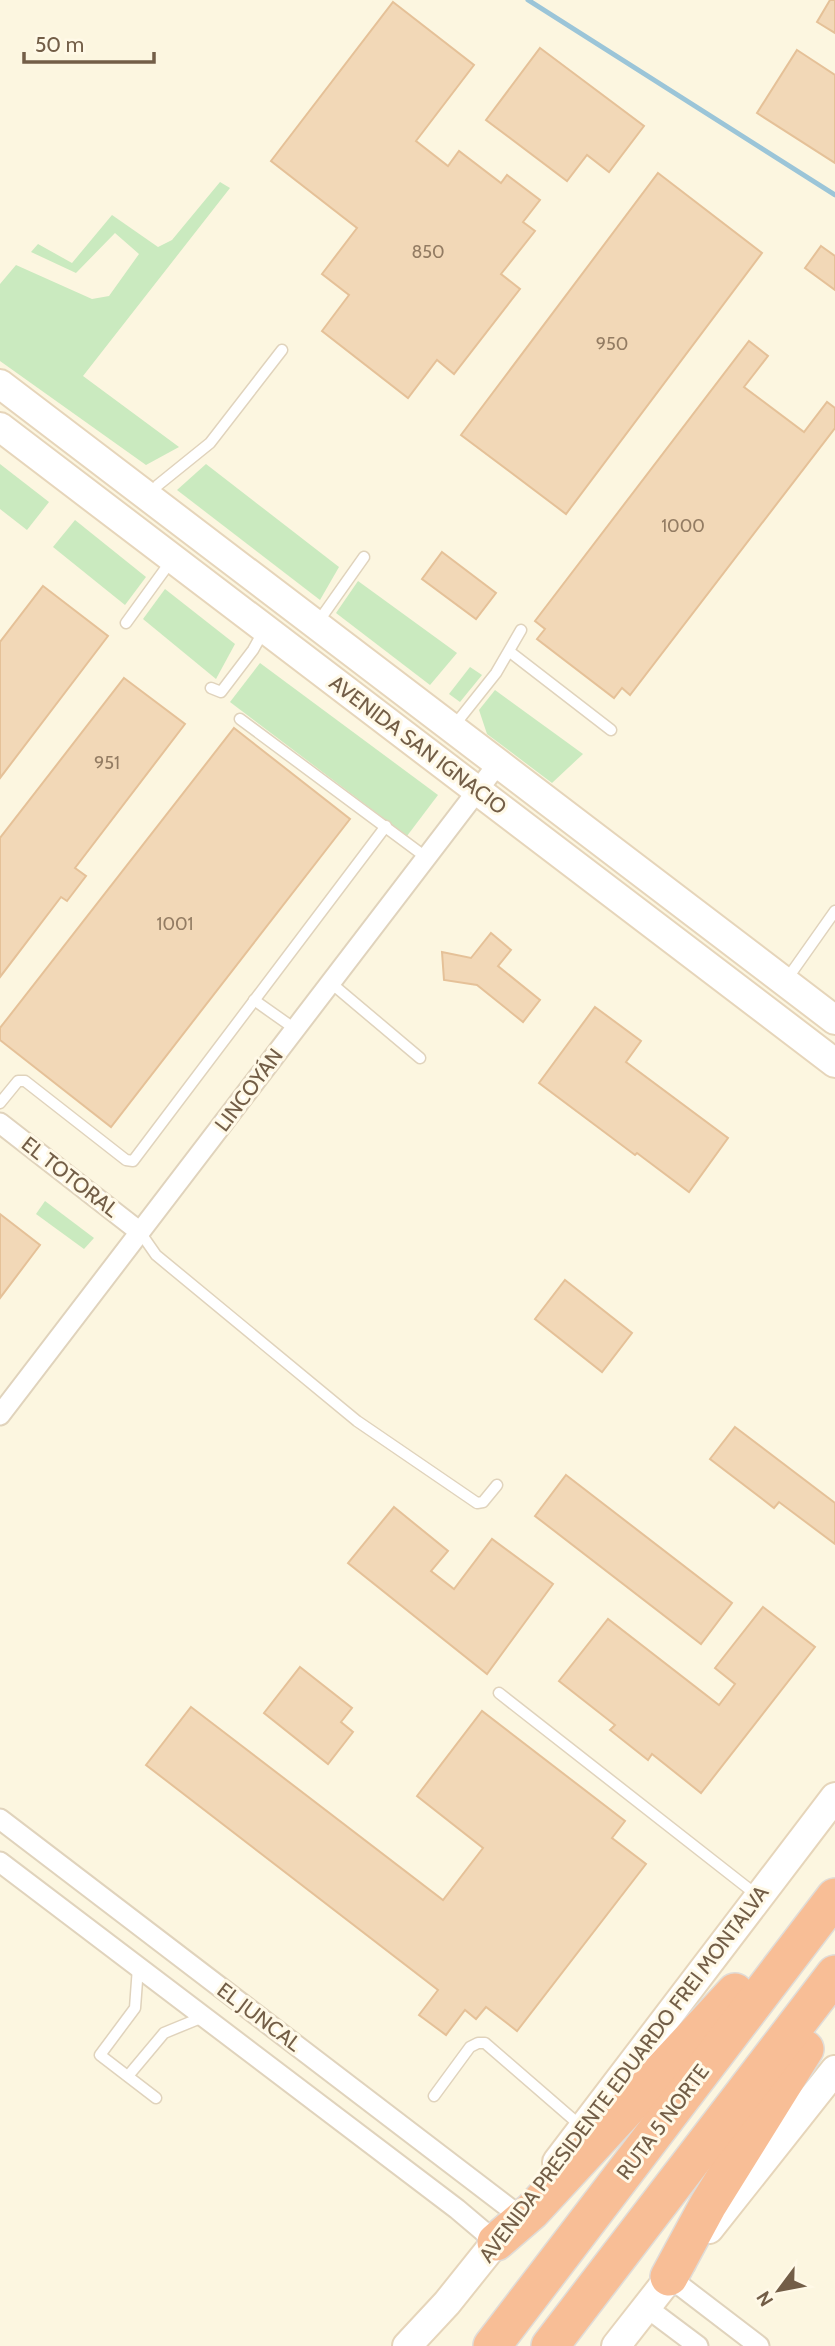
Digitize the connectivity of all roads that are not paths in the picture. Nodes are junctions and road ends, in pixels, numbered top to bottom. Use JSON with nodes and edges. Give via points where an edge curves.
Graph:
{"nodes":[{"id":1,"x":282,"y":350,"type":"dead end"},
{"id":2,"x":0,"y":384,"type":"edge"},
{"id":3,"x":0,"y":427,"type":"edge"},
{"id":4,"x":148,"y":497,"type":"junction"},
{"id":5,"x":364,"y":557,"type":"dead end"},
{"id":6,"x":173,"y":559,"type":"junction"},
{"id":7,"x":126,"y":623,"type":"dead end"},
{"id":8,"x":316,"y":625,"type":"junction"},
{"id":9,"x":265,"y":629,"type":"junction"},
{"id":10,"x":521,"y":630,"type":"dead end"},
{"id":11,"x":510,"y":652,"type":"junction"},
{"id":12,"x":397,"y":687,"type":"junction"},
{"id":13,"x":211,"y":688,"type":"dead end"},
{"id":14,"x":375,"y":712,"type":"junction"},
{"id":15,"x":240,"y":719,"type":"dead end"},
{"id":16,"x":451,"y":729,"type":"junction"},
{"id":17,"x":611,"y":730,"type":"dead end"},
{"id":18,"x":497,"y":765,"type":"junction"},
{"id":19,"x":478,"y":791,"type":"junction"},
{"id":20,"x":386,"y":826,"type":"junction"},
{"id":21,"x":427,"y":858,"type":"junction"},
{"id":22,"x":834,"y":913,"type":"edge"},
{"id":23,"x":784,"y":982,"type":"junction"},
{"id":24,"x":331,"y":983,"type":"junction"},
{"id":25,"x":254,"y":1000,"type":"junction"},
{"id":26,"x":835,"y":1020,"type":"edge"},
{"id":27,"x":295,"y":1029,"type":"junction"},
{"id":28,"x":805,"y":1041,"type":"junction"},
{"id":29,"x":420,"y":1058,"type":"dead end"},
{"id":30,"x":835,"y":1063,"type":"edge"},
{"id":31,"x":835,"y":1085,"type":"edge"},
{"id":32,"x":0,"y":1104,"type":"edge"},
{"id":33,"x":0,"y":1123,"type":"edge"},
{"id":34,"x":140,"y":1232,"type":"junction"},
{"id":35,"x":0,"y":1415,"type":"edge"},
{"id":36,"x":497,"y":1485,"type":"dead end"},
{"id":37,"x":499,"y":1693,"type":"dead end"},
{"id":38,"x":835,"y":1797,"type":"edge"},
{"id":39,"x":0,"y":1819,"type":"edge"},
{"id":40,"x":0,"y":1862,"type":"edge"},
{"id":41,"x":835,"y":1887,"type":"edge"},
{"id":42,"x":759,"y":1897,"type":"junction"},
{"id":43,"x":835,"y":1897,"type":"edge"},
{"id":44,"x":138,"y":1968,"type":"junction"},
{"id":45,"x":835,"y":1974,"type":"edge"},
{"id":46,"x":835,"y":2002,"type":"edge"},
{"id":47,"x":203,"y":2017,"type":"junction"},
{"id":48,"x":835,"y":2070,"type":"edge"},
{"id":49,"x":128,"y":2076,"type":"junction"},
{"id":50,"x":434,"y":2096,"type":"dead end"},
{"id":51,"x":156,"y":2098,"type":"dead end"},
{"id":52,"x":392,"y":2118,"type":"junction"},
{"id":53,"x":583,"y":2128,"type":"junction"},
{"id":54,"x":372,"y":2146,"type":"junction"},
{"id":55,"x":507,"y":2228,"type":"junction"},
{"id":56,"x":669,"y":2277,"type":"junction"},
{"id":57,"x":646,"y":2307,"type":"junction"},
{"id":58,"x":407,"y":2346,"type":"edge"},
{"id":59,"x":492,"y":2346,"type":"edge"},
{"id":60,"x":550,"y":2346,"type":"edge"},
{"id":61,"x":616,"y":2346,"type":"edge"},
{"id":62,"x":698,"y":2346,"type":"edge"},
{"id":63,"x":759,"y":2346,"type":"edge"}],
"edges":[{"from":1,"to":4,"type":"lane","via":[[210,443]]},
{"from":2,"to":4,"type":"main road","name":"AVENIDA SAN IGNACIO"},
{"from":3,"to":6,"type":"main road","name":"AVENIDA SAN IGNACIO"},
{"from":4,"to":8,"type":"main road","name":"AVENIDA SAN IGNACIO"},
{"from":5,"to":8,"type":"lane"},
{"from":6,"to":7,"type":"lane"},
{"from":6,"to":9,"type":"main road","name":"AVENIDA SAN IGNACIO"},
{"from":8,"to":12,"type":"main road","name":"AVENIDA SAN IGNACIO"},
{"from":9,"to":13,"type":"lane","via":[[221,692]]},
{"from":9,"to":14,"type":"main road","name":"AVENIDA SAN IGNACIO"},
{"from":10,"to":11,"type":"lane"},
{"from":11,"to":16,"type":"lane"},
{"from":11,"to":17,"type":"lane"},
{"from":12,"to":14,"type":"main road","via":[[393,701]]},
{"from":12,"to":16,"type":"main road","name":"AVENIDA SAN IGNACIO"},
{"from":14,"to":19,"type":"main road","name":"AVENIDA SAN IGNACIO"},
{"from":15,"to":20,"type":"lane"},
{"from":16,"to":18,"type":"main road","name":"AVENIDA SAN IGNACIO"},
{"from":18,"to":19,"type":"street","name":"LINCOYÁN"},
{"from":18,"to":23,"type":"main road","name":"AVENIDA SAN IGNACIO"},
{"from":19,"to":21,"type":"street","name":"LINCOYÁN"},
{"from":19,"to":28,"type":"main road","name":"AVENIDA SAN IGNACIO"},
{"from":20,"to":21,"type":"lane"},
{"from":20,"to":25,"type":"lane"},
{"from":21,"to":24,"type":"street","name":"LINCOYÁN"},
{"from":22,"to":23,"type":"lane"},
{"from":23,"to":26,"type":"main road","name":"AVENIDA SAN IGNACIO"},
{"from":24,"to":27,"type":"street","name":"LINCOYÁN"},
{"from":24,"to":29,"type":"lane"},
{"from":25,"to":27,"type":"lane"},
{"from":25,"to":32,"type":"lane","via":[[133,1161],[25,1080],[18,1081]]},
{"from":27,"to":34,"type":"street","name":"LINCOYÁN"},
{"from":28,"to":30,"type":"main road","name":"AVENIDA SAN IGNACIO"},
{"from":28,"to":31,"type":"main road"},
{"from":33,"to":34,"type":"street","name":"EL TOTORAL"},
{"from":34,"to":35,"type":"street","name":"LINCOYÁN"},
{"from":34,"to":36,"type":"lane","via":[[156,1255],[357,1421],[477,1503]]},
{"from":37,"to":42,"type":"lane"},
{"from":38,"to":42,"type":"main road","name":"AVENIDA PRESIDENTE EDUARDO FREI MONTALVA"},
{"from":39,"to":52,"type":"street","name":"EL JUNCAL"},
{"from":40,"to":44,"type":"street","name":"EL JUNCAL"},
{"from":41,"to":55,"type":"highway","via":[[532,2211]]},
{"from":42,"to":53,"type":"main road","name":"AVENIDA PRESIDENTE EDUARDO FREI MONTALVA"},
{"from":43,"to":59,"type":"highway","name":"RUTA 5 NORTE"},
{"from":44,"to":47,"type":"street","name":"EL JUNCAL"},
{"from":44,"to":49,"type":"lane","via":[[135,2008],[100,2055]]},
{"from":45,"to":60,"type":"highway"},
{"from":46,"to":56,"type":"highway","via":[[729,2169]]},
{"from":47,"to":49,"type":"lane","via":[[164,2033]]},
{"from":47,"to":54,"type":"street","name":"EL JUNCAL"},
{"from":48,"to":56,"type":"main road"},
{"from":49,"to":51,"type":"lane"},
{"from":50,"to":53,"type":"lane","via":[[470,2047],[485,2043]]},
{"from":52,"to":54,"type":"street"},
{"from":52,"to":55,"type":"street","name":"EL JUNCAL"},
{"from":53,"to":55,"type":"main road","name":"AVENIDA PRESIDENTE EDUARDO FREI MONTALVA"},
{"from":54,"to":55,"type":"street","name":"EL JUNCAL","via":[[457,2209]]},
{"from":55,"to":58,"type":"main road","name":"AVENIDA PRESIDENTE EDUARDO FREI MONTALVA"},
{"from":56,"to":57,"type":"main road"},
{"from":56,"to":63,"type":"street"},
{"from":57,"to":61,"type":"main road"},
{"from":57,"to":62,"type":"street"}]}
